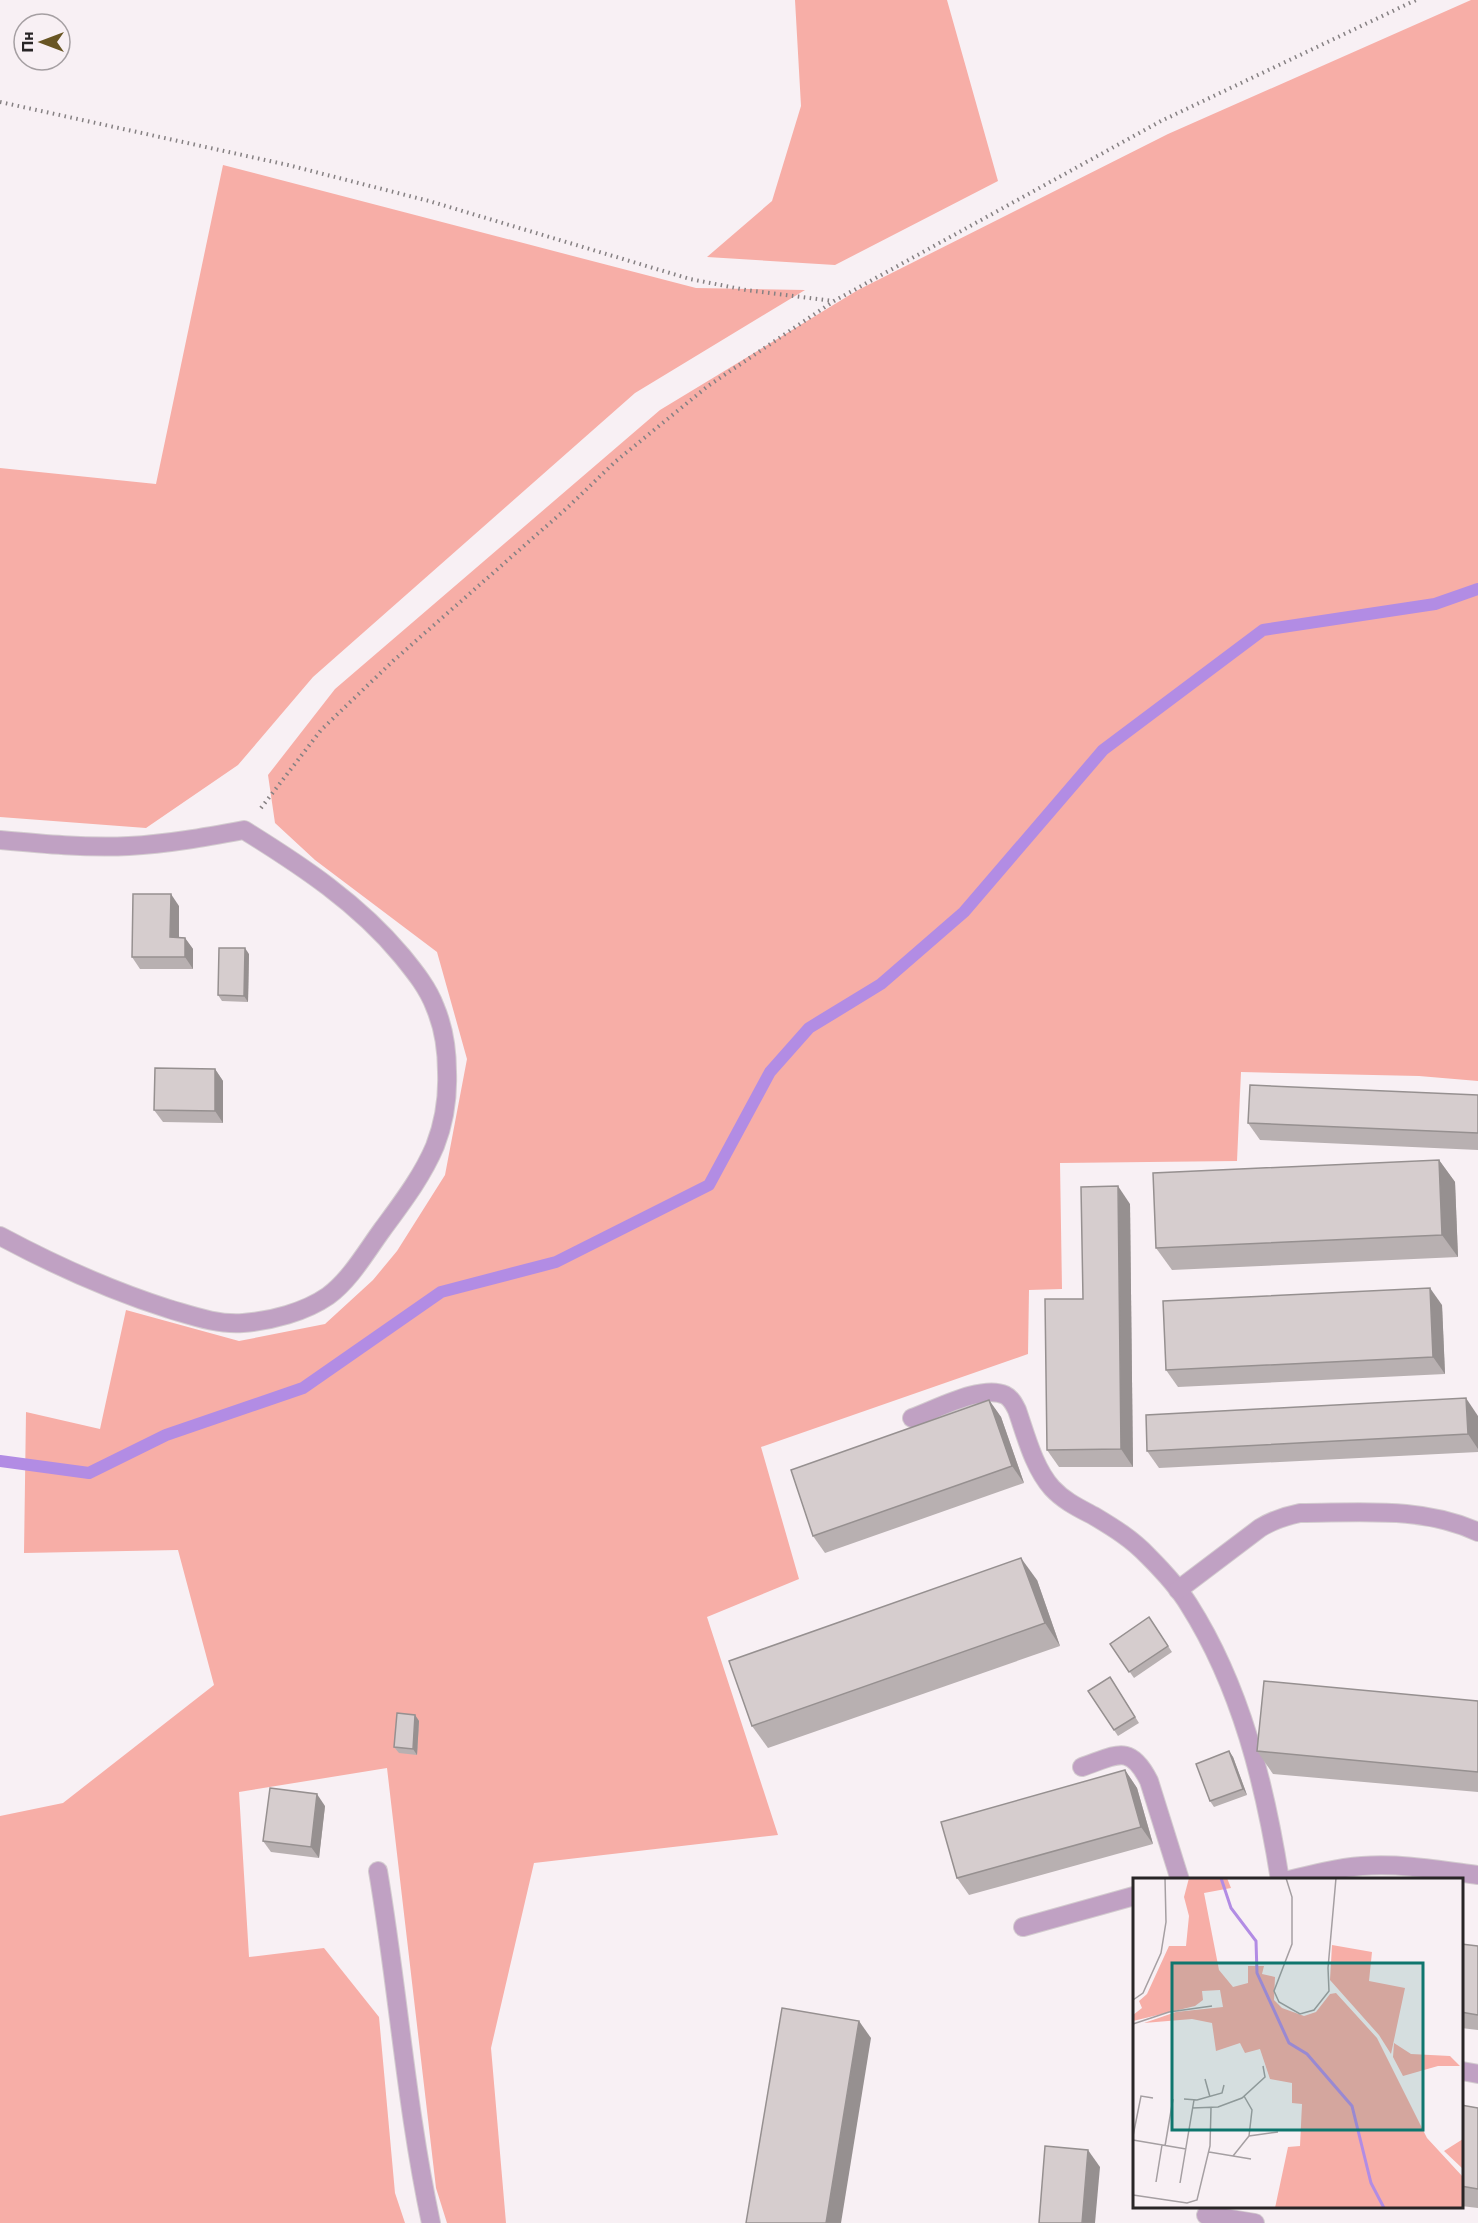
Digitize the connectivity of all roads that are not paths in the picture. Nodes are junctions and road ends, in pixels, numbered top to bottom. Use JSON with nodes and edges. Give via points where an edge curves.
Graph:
{"nodes":[{"id":1,"x":0,"y":840,"type":"edge"},
{"id":2,"x":0,"y":1236,"type":"edge"},
{"id":3,"x":912,"y":1418,"type":"dead end"},
{"id":4,"x":1478,"y":1532,"type":"edge"},
{"id":5,"x":1178,"y":1590,"type":"junction"},
{"id":6,"x":1082,"y":1767,"type":"dead end"},
{"id":7,"x":378,"y":1871,"type":"dead end"},
{"id":8,"x":1478,"y":1875,"type":"edge"},
{"id":9,"x":1179,"y":1878,"type":"edge"},
{"id":10,"x":1281,"y":1878,"type":"edge"},
{"id":11,"x":1298,"y":1878,"type":"edge"},
{"id":12,"x":1133,"y":1896,"type":"edge"},
{"id":13,"x":1023,"y":1927,"type":"dead end"},
{"id":14,"x":1463,"y":2071,"type":"edge"},
{"id":15,"x":1478,"y":2074,"type":"edge"},
{"id":16,"x":1206,"y":2215,"type":"dead end"},
{"id":17,"x":431,"y":2223,"type":"edge"},
{"id":18,"x":1255,"y":2223,"type":"edge"}],
"edges":[{"from":1,"to":2,"type":"street","via":[[129,846],[244,830],[325,882],[395,948],[435,1006],[445,1040],[448,1089],[442,1124],[423,1170],[344,1281],[328,1295],[298,1310],[244,1323],[199,1318],[102,1286]]},
{"from":3,"to":5,"type":"street","via":[[975,1394],[1006,1396],[1017,1410],[1043,1477],[1053,1489],[1134,1541]]},
{"from":4,"to":5,"type":"street","via":[[1448,1520],[1398,1513],[1300,1513],[1260,1528]]},
{"from":5,"to":10,"type":"street","via":[[1210,1643],[1238,1707],[1269,1814]]},
{"from":6,"to":9,"type":"street","via":[[1122,1754],[1142,1767]]},
{"from":7,"to":17,"type":"street","via":[[413,2125]]},
{"from":8,"to":11,"type":"street","via":[[1362,1866]]},
{"from":12,"to":13,"type":"street"},
{"from":14,"to":15,"type":"street"},
{"from":16,"to":18,"type":"street"}]}
